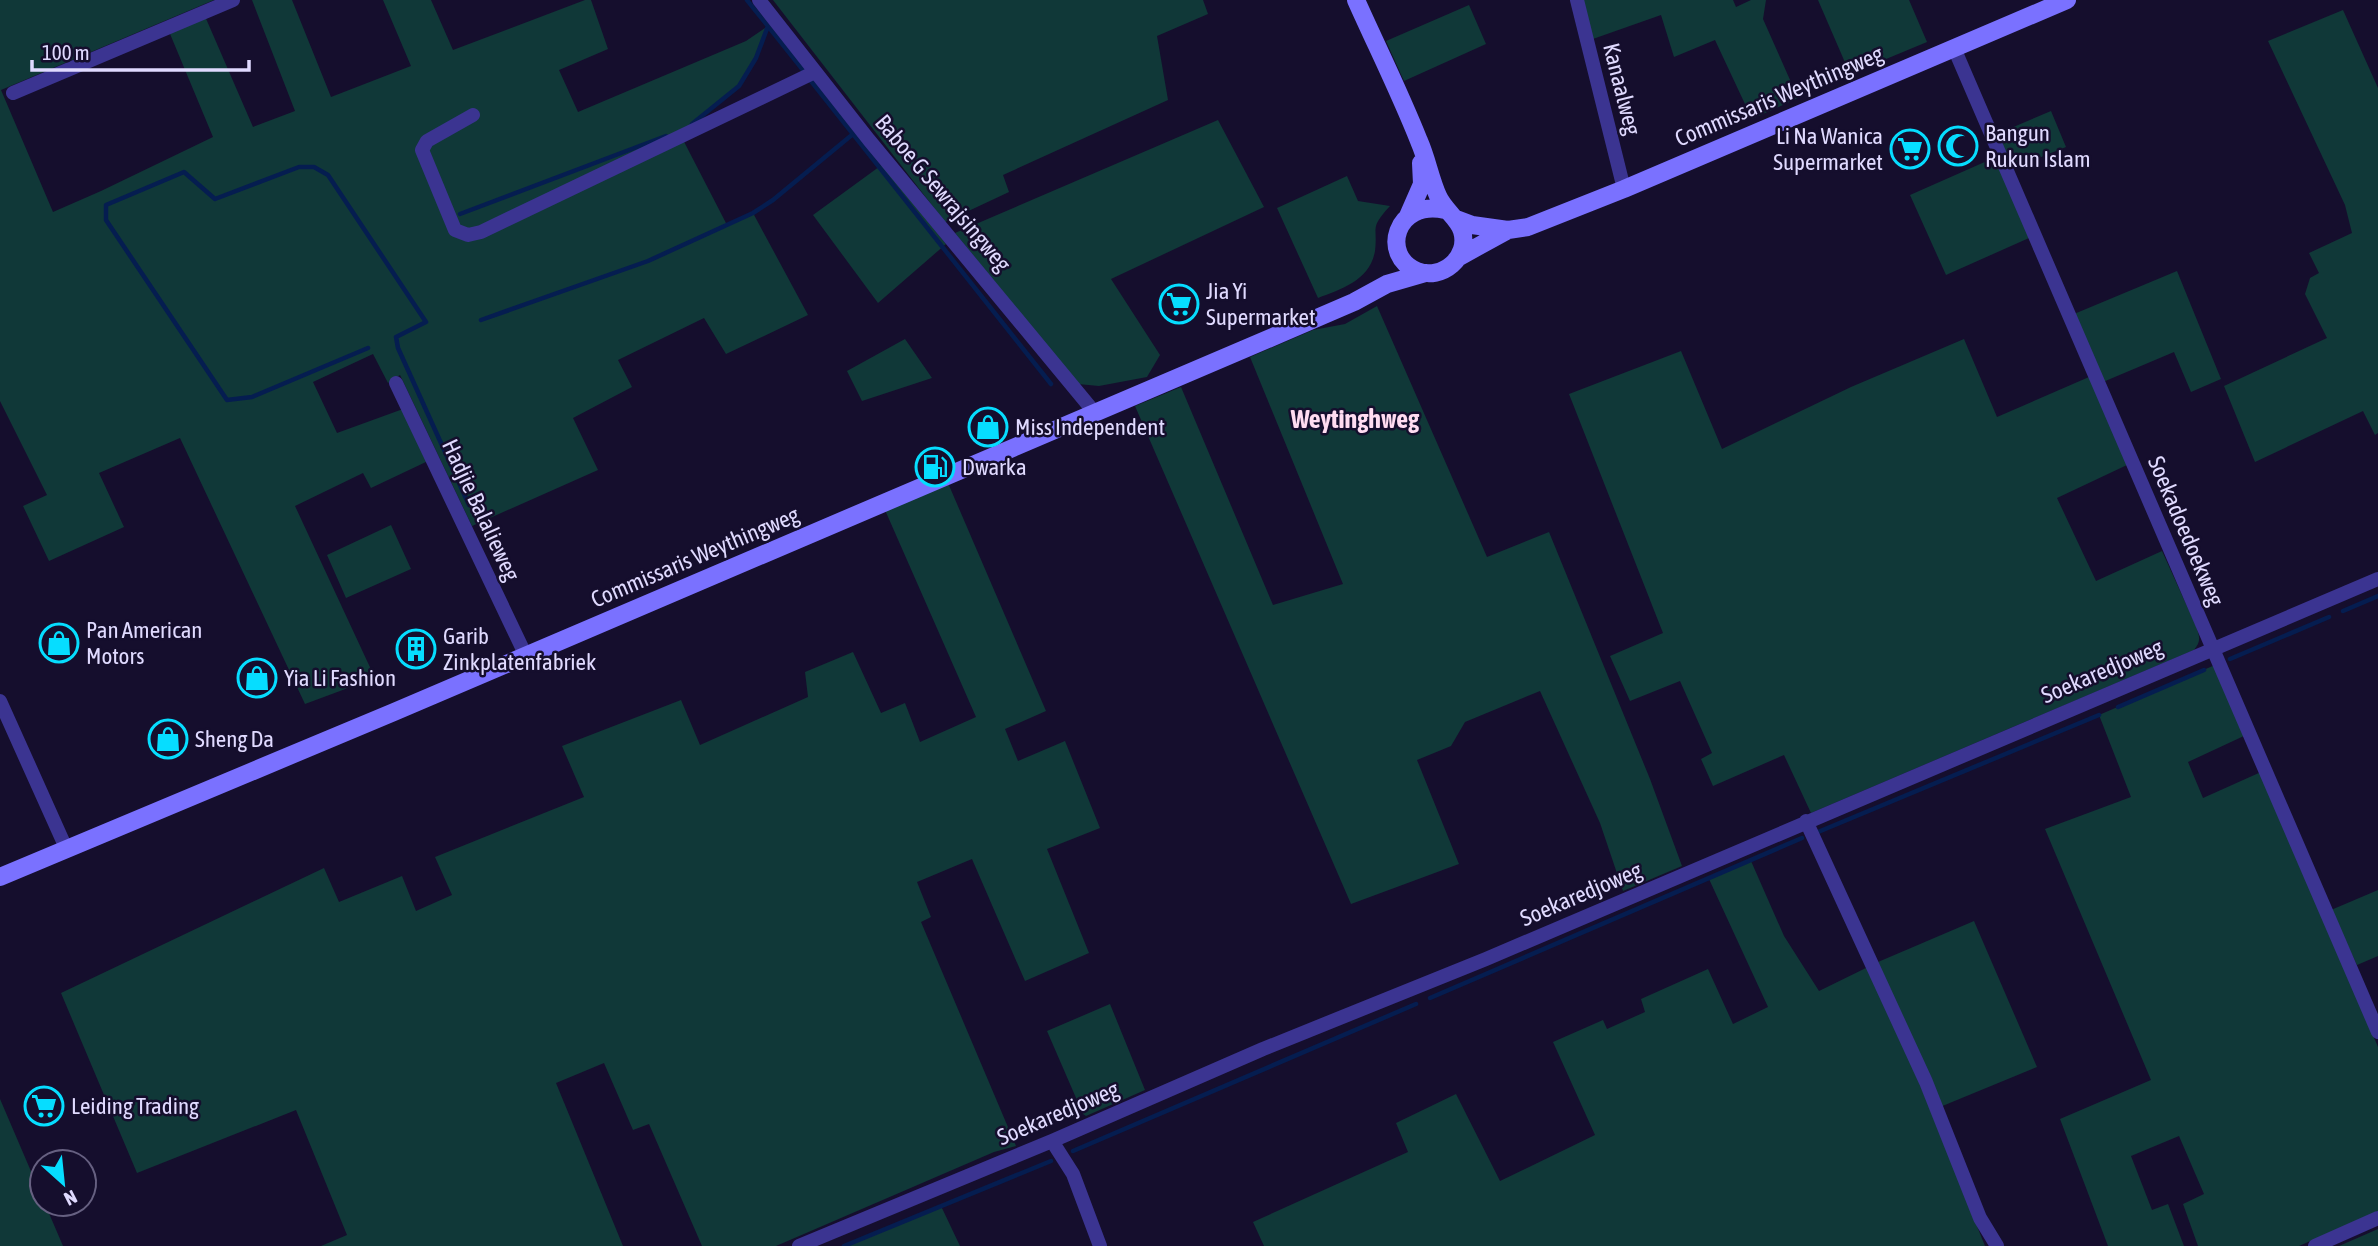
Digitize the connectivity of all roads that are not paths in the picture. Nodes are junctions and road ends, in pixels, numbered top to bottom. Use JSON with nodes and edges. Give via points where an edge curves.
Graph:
{"nodes":[{"id":1,"x":233,"y":0,"type":"edge"},
{"id":2,"x":759,"y":0,"type":"edge"},
{"id":3,"x":1356,"y":0,"type":"edge"},
{"id":4,"x":1577,"y":0,"type":"edge"},
{"id":5,"x":2067,"y":0,"type":"edge"},
{"id":6,"x":1954,"y":48,"type":"junction"},
{"id":7,"x":815,"y":72,"type":"junction"},
{"id":8,"x":13,"y":93,"type":"dead end"},
{"id":9,"x":473,"y":115,"type":"dead end"},
{"id":10,"x":1420,"y":142,"type":"junction"},
{"id":11,"x":1624,"y":189,"type":"junction"},
{"id":12,"x":1450,"y":215,"type":"junction"},
{"id":13,"x":1408,"y":216,"type":"junction"},
{"id":14,"x":1508,"y":230,"type":"junction"},
{"id":15,"x":1397,"y":246,"type":"junction"},
{"id":16,"x":1459,"y":257,"type":"junction"},
{"id":17,"x":1425,"y":273,"type":"junction"},
{"id":18,"x":1368,"y":296,"type":"junction"},
{"id":19,"x":396,"y":383,"type":"dead end"},
{"id":20,"x":1095,"y":414,"type":"junction"},
{"id":21,"x":2378,"y":579,"type":"edge"},
{"id":22,"x":2212,"y":650,"type":"junction"},
{"id":23,"x":526,"y":656,"type":"junction"},
{"id":24,"x":0,"y":701,"type":"edge"},
{"id":25,"x":1807,"y":821,"type":"junction"},
{"id":26,"x":66,"y":848,"type":"junction"},
{"id":27,"x":0,"y":877,"type":"edge"},
{"id":28,"x":2378,"y":1032,"type":"edge"},
{"id":29,"x":1052,"y":1141,"type":"junction"},
{"id":30,"x":2378,"y":1218,"type":"edge"},
{"id":31,"x":799,"y":1246,"type":"edge"},
{"id":32,"x":1100,"y":1246,"type":"edge"},
{"id":33,"x":1997,"y":1246,"type":"edge"},
{"id":34,"x":2315,"y":1246,"type":"edge"}],
"edges":[{"from":1,"to":8,"type":"street"},
{"from":2,"to":7,"type":"street","name":"Baboe G Sewrajsingweg"},
{"from":3,"to":10,"type":"main road"},
{"from":4,"to":11,"type":"street","name":"Kanaalweg"},
{"from":5,"to":6,"type":"main road","name":"Commissaris Weythingweg"},
{"from":6,"to":11,"type":"main road","name":"Commissaris Weythingweg"},
{"from":6,"to":22,"type":"street","name":"Soekadoedoekweg"},
{"from":7,"to":9,"type":"street","via":[[468,235],[455,230],[422,150],[427,141]]},
{"from":7,"to":20,"type":"street","name":"Baboe G Sewrajsingweg"},
{"from":10,"to":12,"type":"main road","via":[[1438,196]]},
{"from":10,"to":13,"type":"main road","via":[[1422,184]]},
{"from":11,"to":14,"type":"main road","name":"Commissaris Weythingweg","via":[[1528,227]]},
{"from":12,"to":13,"type":"main road","via":[[1423,208]]},
{"from":12,"to":14,"type":"main road","name":"Commissaris Weythingweg","via":[[1472,225]]},
{"from":12,"to":16,"type":"main road","via":[[1462,231]]},
{"from":13,"to":15,"type":"main road","via":[[1400,227]]},
{"from":14,"to":16,"type":"main road","name":"Commissaris Weythingweg"},
{"from":15,"to":17,"type":"main road","via":[[1407,264]]},
{"from":15,"to":18,"type":"main road","name":"Commissaris Weythingweg","via":[[1388,274]]},
{"from":16,"to":17,"type":"main road","via":[[1445,270]]},
{"from":17,"to":18,"type":"main road","name":"Commissaris Weythingweg","via":[[1387,284]]},
{"from":18,"to":20,"type":"main road","name":"Commissaris Weythingweg"},
{"from":19,"to":23,"type":"street","name":"Hadjie Balalieweg"},
{"from":20,"to":23,"type":"main road","name":"Commissaris Weythingweg"},
{"from":21,"to":22,"type":"street","name":"Soekaredjoweg"},
{"from":22,"to":25,"type":"street","name":"Soekaredjoweg"},
{"from":22,"to":28,"type":"street","name":"Soekadoedoekweg"},
{"from":23,"to":26,"type":"main road","name":"Commissaris Weythingweg"},
{"from":24,"to":26,"type":"street"},
{"from":25,"to":29,"type":"street","name":"Soekaredjoweg"},
{"from":25,"to":33,"type":"street","via":[[1926,1082],[1980,1217]]},
{"from":26,"to":27,"type":"main road","name":"Commissaris Weythingweg"},
{"from":29,"to":31,"type":"street","name":"Soekaredjoweg"},
{"from":29,"to":32,"type":"street","via":[[1073,1174]]},
{"from":30,"to":34,"type":"street"}]}
